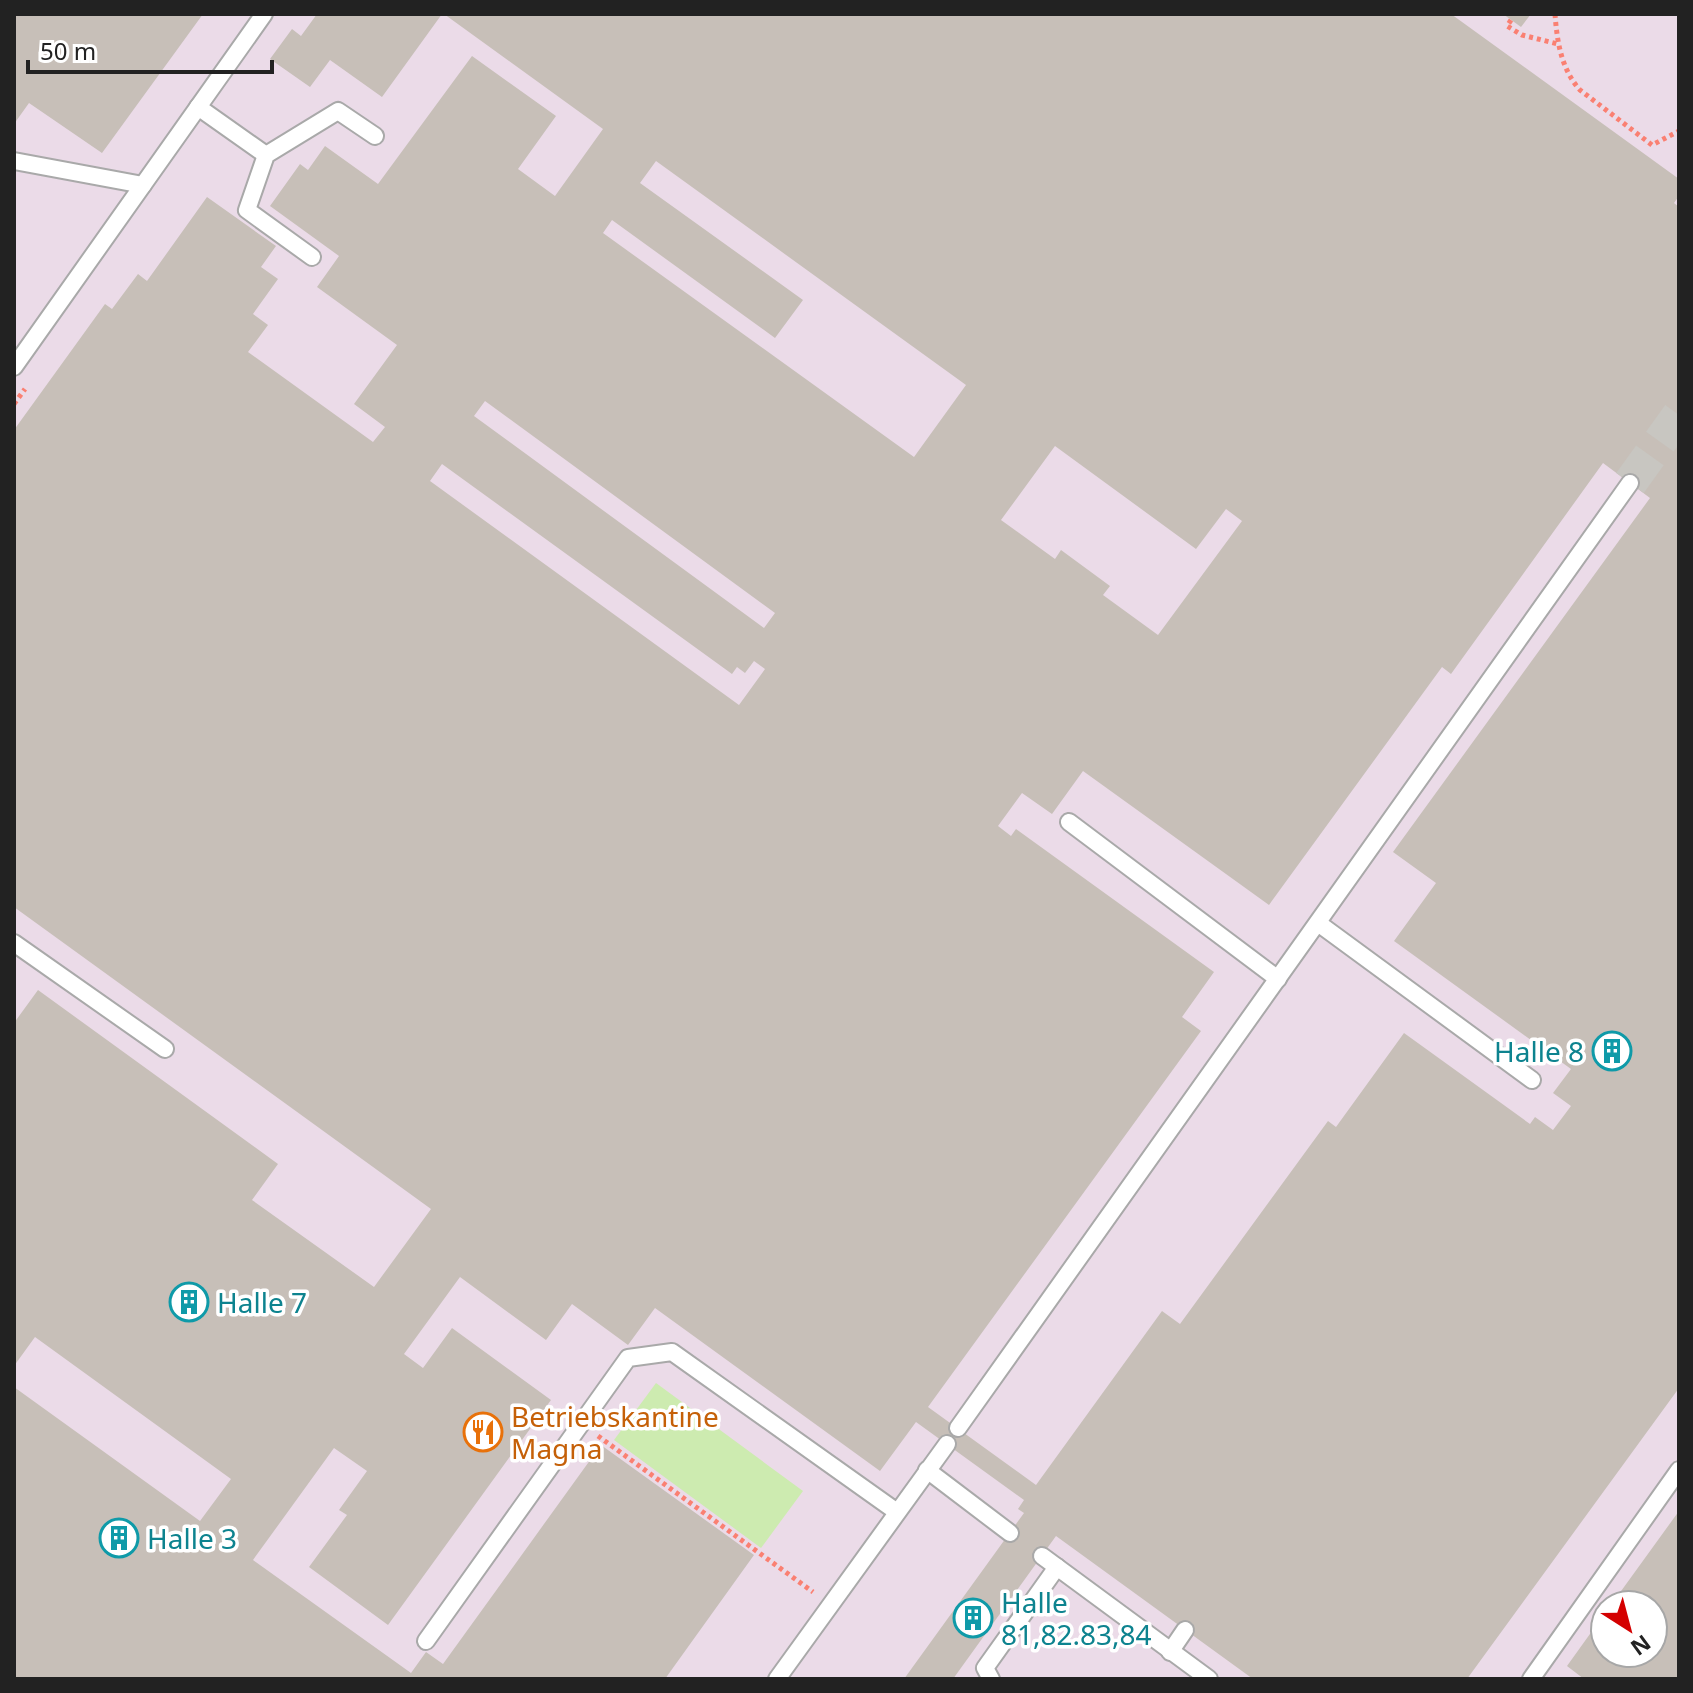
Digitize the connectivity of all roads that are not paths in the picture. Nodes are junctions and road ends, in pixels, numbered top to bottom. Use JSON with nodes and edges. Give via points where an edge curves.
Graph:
{"nodes":[{"id":1,"x":264,"y":14,"type":"edge"},
{"id":2,"x":198,"y":107,"type":"junction"},
{"id":3,"x":375,"y":136,"type":"dead end"},
{"id":4,"x":266,"y":155,"type":"junction"},
{"id":5,"x":14,"y":161,"type":"edge"},
{"id":6,"x":143,"y":185,"type":"junction"},
{"id":7,"x":312,"y":257,"type":"dead end"},
{"id":8,"x":14,"y":367,"type":"edge"},
{"id":9,"x":1630,"y":483,"type":"tunnel mouth"},
{"id":10,"x":1069,"y":822,"type":"dead end"},
{"id":11,"x":1318,"y":923,"type":"junction"},
{"id":12,"x":14,"y":943,"type":"edge"},
{"id":13,"x":1278,"y":979,"type":"junction"},
{"id":14,"x":165,"y":1049,"type":"dead end"},
{"id":15,"x":1532,"y":1080,"type":"dead end"},
{"id":16,"x":958,"y":1428,"type":"dead end"},
{"id":17,"x":947,"y":1444,"type":"dead end"},
{"id":18,"x":927,"y":1470,"type":"junction"},
{"id":19,"x":1679,"y":1470,"type":"edge"},
{"id":20,"x":897,"y":1512,"type":"junction"},
{"id":21,"x":1010,"y":1533,"type":"dead end"},
{"id":22,"x":1042,"y":1556,"type":"dead end"},
{"id":23,"x":1057,"y":1567,"type":"junction"},
{"id":24,"x":1185,"y":1630,"type":"dead end"},
{"id":25,"x":426,"y":1641,"type":"dead end"},
{"id":26,"x":1170,"y":1652,"type":"junction"},
{"id":27,"x":777,"y":1679,"type":"edge"},
{"id":28,"x":991,"y":1679,"type":"edge"},
{"id":29,"x":1209,"y":1679,"type":"edge"},
{"id":30,"x":1531,"y":1679,"type":"edge"}],
"edges":[{"from":1,"to":2,"type":"lane"},
{"from":2,"to":4,"type":"lane"},
{"from":2,"to":6,"type":"lane"},
{"from":3,"to":4,"type":"lane","via":[[338,111]]},
{"from":4,"to":7,"type":"lane","via":[[247,210]]},
{"from":5,"to":6,"type":"lane"},
{"from":6,"to":8,"type":"lane"},
{"from":9,"to":11,"type":"lane"},
{"from":10,"to":13,"type":"lane"},
{"from":11,"to":13,"type":"lane"},
{"from":11,"to":15,"type":"lane"},
{"from":12,"to":14,"type":"lane"},
{"from":13,"to":16,"type":"lane"},
{"from":17,"to":18,"type":"lane"},
{"from":18,"to":20,"type":"lane"},
{"from":18,"to":21,"type":"lane"},
{"from":19,"to":30,"type":"lane"},
{"from":20,"to":25,"type":"lane","via":[[672,1352],[628,1358]]},
{"from":20,"to":27,"type":"lane"},
{"from":22,"to":23,"type":"lane"},
{"from":23,"to":26,"type":"lane"},
{"from":23,"to":28,"type":"lane","via":[[985,1668]]},
{"from":24,"to":26,"type":"lane"},
{"from":26,"to":29,"type":"lane"}]}
